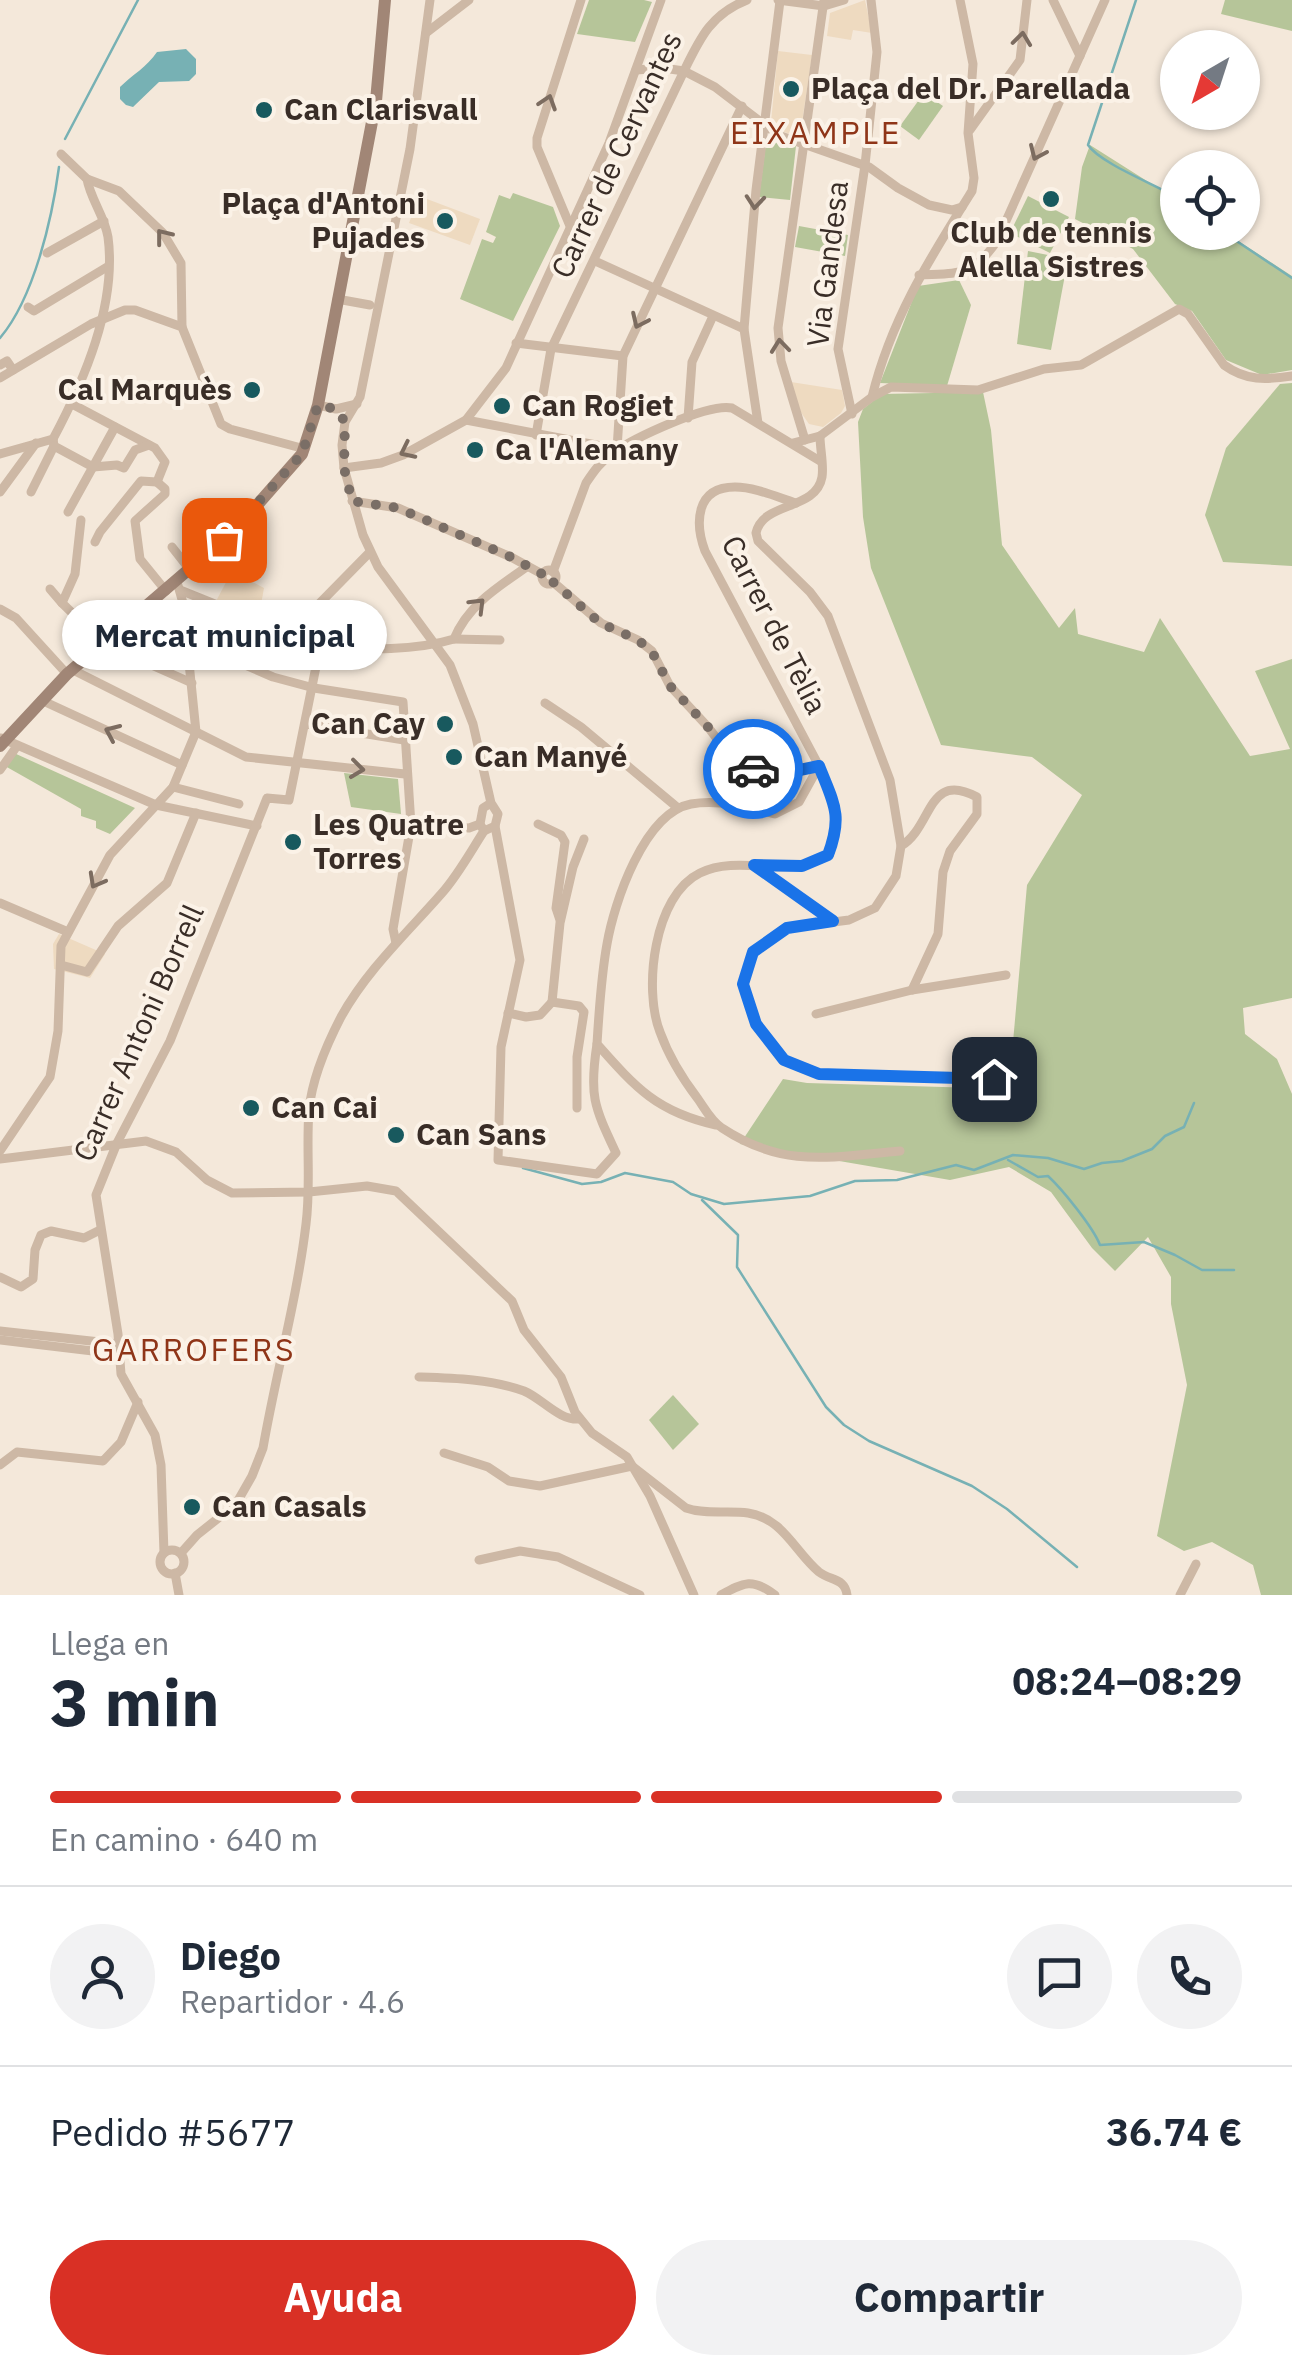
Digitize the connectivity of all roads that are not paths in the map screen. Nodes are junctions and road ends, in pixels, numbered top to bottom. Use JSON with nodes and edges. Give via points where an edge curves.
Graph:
{"nodes":[{"id":1,"x":385,"y":0,"type":"edge"},
{"id":2,"x":430,"y":0,"type":"edge"},
{"id":3,"x":468,"y":0,"type":"edge"},
{"id":4,"x":581,"y":0,"type":"edge"},
{"id":5,"x":661,"y":0,"type":"edge"},
{"id":6,"x":747,"y":0,"type":"edge"},
{"id":7,"x":778,"y":0,"type":"edge"},
{"id":8,"x":844,"y":0,"type":"edge"},
{"id":9,"x":871,"y":0,"type":"edge"},
{"id":10,"x":960,"y":0,"type":"edge"},
{"id":11,"x":1028,"y":0,"type":"edge"},
{"id":12,"x":1052,"y":0,"type":"edge"},
{"id":13,"x":1105,"y":0,"type":"edge"},
{"id":14,"x":824,"y":3,"type":"edge"},
{"id":15,"x":426,"y":33,"type":"junction"},
{"id":16,"x":1080,"y":56,"type":"junction"},
{"id":17,"x":636,"y":70,"type":"junction"},
{"id":18,"x":684,"y":71,"type":"junction"},
{"id":19,"x":742,"y":106,"type":"junction"},
{"id":20,"x":764,"y":124,"type":"junction"},
{"id":21,"x":968,"y":133,"type":"junction"},
{"id":22,"x":804,"y":144,"type":"junction"},
{"id":23,"x":60,"y":154,"type":"dead end"},
{"id":24,"x":865,"y":165,"type":"junction"},
{"id":25,"x":87,"y":179,"type":"junction"},
{"id":26,"x":962,"y":207,"type":"junction"},
{"id":27,"x":104,"y":221,"type":"junction"},
{"id":28,"x":570,"y":226,"type":"junction"},
{"id":29,"x":47,"y":253,"type":"dead end"},
{"id":30,"x":595,"y":261,"type":"junction"},
{"id":31,"x":108,"y":267,"type":"junction"},
{"id":32,"x":919,"y":274,"type":"junction"},
{"id":33,"x":655,"y":288,"type":"junction"},
{"id":34,"x":380,"y":293,"type":"junction"},
{"id":35,"x":337,"y":298,"type":"junction"},
{"id":36,"x":370,"y":305,"type":"junction"},
{"id":37,"x":28,"y":308,"type":"dead end"},
{"id":38,"x":714,"y":316,"type":"junction"},
{"id":39,"x":101,"y":319,"type":"junction"},
{"id":40,"x":374,"y":320,"type":"junction"},
{"id":41,"x":182,"y":327,"type":"junction"},
{"id":42,"x":744,"y":329,"type":"junction"},
{"id":43,"x":516,"y":342,"type":"junction"},
{"id":44,"x":552,"y":349,"type":"junction"},
{"id":45,"x":622,"y":356,"type":"junction"},
{"id":46,"x":0,"y":365,"type":"edge"},
{"id":47,"x":13,"y":370,"type":"junction"},
{"id":48,"x":1292,"y":376,"type":"edge"},
{"id":49,"x":0,"y":378,"type":"edge"},
{"id":50,"x":872,"y":397,"type":"junction"},
{"id":51,"x":72,"y":404,"type":"junction"},
{"id":52,"x":356,"y":404,"type":"junction"},
{"id":53,"x":318,"y":405,"type":"junction"},
{"id":54,"x":336,"y":409,"type":"junction"},
{"id":55,"x":852,"y":414,"type":"junction"},
{"id":56,"x":688,"y":418,"type":"junction"},
{"id":57,"x":466,"y":420,"type":"junction"},
{"id":58,"x":345,"y":422,"type":"junction"},
{"id":59,"x":758,"y":423,"type":"junction"},
{"id":60,"x":115,"y":427,"type":"junction"},
{"id":61,"x":536,"y":434,"type":"junction"},
{"id":62,"x":820,"y":436,"type":"junction"},
{"id":63,"x":805,"y":440,"type":"junction"},
{"id":64,"x":53,"y":442,"type":"junction"},
{"id":65,"x":793,"y":442,"type":"junction"},
{"id":66,"x":36,"y":443,"type":"junction"},
{"id":67,"x":150,"y":445,"type":"junction"},
{"id":68,"x":597,"y":446,"type":"junction"},
{"id":69,"x":305,"y":448,"type":"junction"},
{"id":70,"x":617,"y":450,"type":"junction"},
{"id":71,"x":0,"y":454,"type":"edge"},
{"id":72,"x":603,"y":460,"type":"junction"},
{"id":73,"x":820,"y":461,"type":"junction"},
{"id":74,"x":93,"y":467,"type":"junction"},
{"id":75,"x":344,"y":468,"type":"junction"},
{"id":76,"x":157,"y":482,"type":"junction"},
{"id":77,"x":0,"y":492,"type":"edge"},
{"id":78,"x":31,"y":492,"type":"dead end"},
{"id":79,"x":352,"y":501,"type":"junction"},
{"id":80,"x":796,"y":503,"type":"junction"},
{"id":81,"x":211,"y":510,"type":"dead end"},
{"id":82,"x":68,"y":512,"type":"dead end"},
{"id":83,"x":81,"y":520,"type":"dead end"},
{"id":84,"x":95,"y":542,"type":"dead end"},
{"id":85,"x":172,"y":547,"type":"dead end"},
{"id":86,"x":216,"y":548,"type":"junction"},
{"id":87,"x":370,"y":552,"type":"junction"},
{"id":88,"x":528,"y":566,"type":"junction"},
{"id":89,"x":190,"y":570,"type":"junction"},
{"id":90,"x":550,"y":576,"type":"junction"},
{"id":91,"x":174,"y":588,"type":"junction"},
{"id":92,"x":50,"y":589,"type":"dead end"},
{"id":93,"x":62,"y":603,"type":"junction"},
{"id":94,"x":0,"y":609,"type":"edge"},
{"id":95,"x":317,"y":634,"type":"junction"},
{"id":96,"x":454,"y":639,"type":"junction"},
{"id":97,"x":187,"y":640,"type":"junction"},
{"id":98,"x":500,"y":640,"type":"dead end"},
{"id":99,"x":104,"y":644,"type":"junction"},
{"id":100,"x":435,"y":645,"type":"junction"},
{"id":101,"x":320,"y":647,"type":"junction"},
{"id":102,"x":70,"y":672,"type":"junction"},
{"id":103,"x":192,"y":683,"type":"junction"},
{"id":104,"x":314,"y":688,"type":"junction"},
{"id":105,"x":41,"y":700,"type":"junction"},
{"id":106,"x":546,"y":702,"type":"dead end"},
{"id":107,"x":306,"y":724,"type":"junction"},
{"id":108,"x":196,"y":732,"type":"junction"},
{"id":109,"x":404,"y":740,"type":"junction"},
{"id":110,"x":6,"y":742,"type":"edge"},
{"id":111,"x":298,"y":762,"type":"junction"},
{"id":112,"x":182,"y":765,"type":"junction"},
{"id":113,"x":819,"y":766,"type":"junction"},
{"id":114,"x":0,"y":770,"type":"edge"},
{"id":115,"x":405,"y":774,"type":"junction"},
{"id":116,"x":173,"y":786,"type":"junction"},
{"id":117,"x":491,"y":803,"type":"junction"},
{"id":118,"x":239,"y":804,"type":"dead end"},
{"id":119,"x":156,"y":805,"type":"junction"},
{"id":120,"x":678,"y":808,"type":"junction"},
{"id":121,"x":196,"y":813,"type":"junction"},
{"id":122,"x":538,"y":824,"type":"dead end"},
{"id":123,"x":411,"y":825,"type":"junction"},
{"id":124,"x":257,"y":826,"type":"junction"},
{"id":125,"x":487,"y":827,"type":"junction"},
{"id":126,"x":584,"y":838,"type":"dead end"},
{"id":127,"x":901,"y":846,"type":"junction"},
{"id":128,"x":754,"y":865,"type":"junction"},
{"id":129,"x":0,"y":903,"type":"edge"},
{"id":130,"x":833,"y":921,"type":"junction"},
{"id":131,"x":560,"y":922,"type":"junction"},
{"id":132,"x":68,"y":932,"type":"junction"},
{"id":133,"x":396,"y":943,"type":"junction"},
{"id":134,"x":60,"y":965,"type":"junction"},
{"id":135,"x":1006,"y":975,"type":"dead end"},
{"id":136,"x":912,"y":990,"type":"junction"},
{"id":137,"x":552,"y":1002,"type":"junction"},
{"id":138,"x":508,"y":1014,"type":"junction"},
{"id":139,"x":816,"y":1014,"type":"dead end"},
{"id":140,"x":597,"y":1044,"type":"junction"},
{"id":141,"x":994,"y":1079,"type":"dead end"},
{"id":142,"x":577,"y":1108,"type":"dead end"},
{"id":143,"x":718,"y":1126,"type":"junction"},
{"id":144,"x":118,"y":1143,"type":"junction"},
{"id":145,"x":900,"y":1151,"type":"dead end"},
{"id":146,"x":0,"y":1155,"type":"edge"},
{"id":147,"x":309,"y":1192,"type":"junction"},
{"id":148,"x":100,"y":1230,"type":"junction"},
{"id":149,"x":0,"y":1277,"type":"edge"},
{"id":150,"x":0,"y":1331,"type":"edge"},
{"id":151,"x":0,"y":1340,"type":"edge"},
{"id":152,"x":118,"y":1350,"type":"junction"},
{"id":153,"x":97,"y":1352,"type":"junction"},
{"id":154,"x":121,"y":1374,"type":"junction"},
{"id":155,"x":419,"y":1377,"type":"dead end"},
{"id":156,"x":138,"y":1402,"type":"junction"},
{"id":157,"x":580,"y":1419,"type":"junction"},
{"id":158,"x":444,"y":1453,"type":"dead end"},
{"id":159,"x":0,"y":1465,"type":"edge"},
{"id":160,"x":632,"y":1466,"type":"junction"},
{"id":161,"x":164,"y":1553,"type":"junction"},
{"id":162,"x":181,"y":1554,"type":"junction"},
{"id":163,"x":479,"y":1560,"type":"dead end"},
{"id":164,"x":1196,"y":1564,"type":"dead end"},
{"id":165,"x":176,"y":1574,"type":"junction"},
{"id":166,"x":179,"y":1595,"type":"edge"},
{"id":167,"x":640,"y":1595,"type":"edge"},
{"id":168,"x":694,"y":1595,"type":"edge"},
{"id":169,"x":721,"y":1595,"type":"edge"},
{"id":170,"x":775,"y":1595,"type":"edge"},
{"id":171,"x":847,"y":1595,"type":"edge"},
{"id":172,"x":1180,"y":1595,"type":"edge"}],
"edges":[{"from":1,"to":35,"type":"main road","via":[[376,101]]},
{"from":2,"to":15,"type":"street"},
{"from":3,"to":15,"type":"street"},
{"from":28,"to":4,"type":"street","one_way":true,"via":[[536,138]]},
{"from":5,"to":17,"type":"street"},
{"from":6,"to":18,"type":"street","name":"Carrer de Cervantes","via":[[714,19]]},
{"from":7,"to":14,"type":"street"},
{"from":7,"to":20,"type":"street"},
{"from":8,"to":14,"type":"street"},
{"from":9,"to":24,"type":"street","name":"Via Gandesa","via":[[876,52]]},
{"from":10,"to":21,"type":"street","via":[[972,64]]},
{"from":21,"to":11,"type":"street","one_way":true,"via":[[1020,60]]},
{"from":12,"to":16,"type":"street"},
{"from":13,"to":16,"type":"street"},
{"from":14,"to":22,"type":"street"},
{"from":15,"to":34,"type":"street"},
{"from":16,"to":32,"type":"street","one_way":true,"via":[[997,242],[966,272]]},
{"from":17,"to":18,"type":"street"},
{"from":17,"to":28,"type":"street"},
{"from":18,"to":19,"type":"street"},
{"from":18,"to":30,"type":"street","name":"Carrer de Cervantes"},
{"from":19,"to":20,"type":"street"},
{"from":19,"to":33,"type":"street"},
{"from":20,"to":22,"type":"street"},
{"from":20,"to":42,"type":"street","one_way":true},
{"from":21,"to":26,"type":"street","via":[[974,178]]},
{"from":22,"to":24,"type":"street"},
{"from":63,"to":22,"type":"street","one_way":true,"via":[[778,336]]},
{"from":23,"to":25,"type":"street"},
{"from":24,"to":26,"type":"street","via":[[929,206]]},
{"from":24,"to":55,"type":"street","name":"Via Gandesa","via":[[838,350]]},
{"from":25,"to":27,"type":"street"},
{"from":41,"to":25,"type":"street","one_way":true,"via":[[178,255],[136,204]]},
{"from":26,"to":32,"type":"street"},
{"from":27,"to":29,"type":"street"},
{"from":27,"to":31,"type":"street"},
{"from":28,"to":43,"type":"street"},
{"from":30,"to":33,"type":"street"},
{"from":30,"to":44,"type":"street","name":"Carrer de Cervantes"},
{"from":31,"to":37,"type":"street","via":[[34,311]]},
{"from":31,"to":39,"type":"street"},
{"from":32,"to":50,"type":"street","via":[[882,356]]},
{"from":33,"to":38,"type":"street"},
{"from":33,"to":45,"type":"street","one_way":true},
{"from":34,"to":36,"type":"street"},
{"from":34,"to":40,"type":"street"},
{"from":35,"to":36,"type":"street"},
{"from":35,"to":53,"type":"main road"},
{"from":36,"to":40,"type":"street"},
{"from":38,"to":42,"type":"street"},
{"from":38,"to":56,"type":"street","via":[[692,362]]},
{"from":39,"to":41,"type":"street","via":[[135,310]]},
{"from":39,"to":47,"type":"street"},
{"from":39,"to":51,"type":"street"},
{"from":40,"to":52,"type":"street"},
{"from":41,"to":69,"type":"street","via":[[221,424]]},
{"from":42,"to":59,"type":"street"},
{"from":43,"to":44,"type":"street"},
{"from":43,"to":57,"type":"street","via":[[506,368]]},
{"from":44,"to":45,"type":"street"},
{"from":44,"to":61,"type":"street","name":"Carrer de Cervantes"},
{"from":45,"to":70,"type":"street"},
{"from":46,"to":47,"type":"street","via":[[8,361]]},
{"from":47,"to":49,"type":"street"},
{"from":48,"to":50,"type":"street","via":[[1262,380],[1233,371],[1178,309],[1080,365],[978,390],[903,386]]},
{"from":50,"to":55,"type":"street"},
{"from":51,"to":60,"type":"street"},
{"from":51,"to":64,"type":"street"},
{"from":52,"to":54,"type":"street"},
{"from":52,"to":58,"type":"street"},
{"from":53,"to":54,"type":"street"},
{"from":53,"to":69,"type":"main road"},
{"from":54,"to":58,"type":"street"},
{"from":55,"to":62,"type":"street"},
{"from":56,"to":59,"type":"street","via":[[723,406]]},
{"from":56,"to":70,"type":"street"},
{"from":57,"to":61,"type":"street"},
{"from":57,"to":75,"type":"street","one_way":true,"via":[[381,463]]},
{"from":58,"to":75,"type":"street"},
{"from":59,"to":65,"type":"street"},
{"from":60,"to":67,"type":"street"},
{"from":60,"to":74,"type":"street"},
{"from":61,"to":68,"type":"street"},
{"from":62,"to":63,"type":"street"},
{"from":62,"to":73,"type":"street"},
{"from":63,"to":65,"type":"street"},
{"from":64,"to":66,"type":"street"},
{"from":64,"to":74,"type":"street"},
{"from":64,"to":78,"type":"street"},
{"from":65,"to":73,"type":"street"},
{"from":66,"to":71,"type":"street"},
{"from":66,"to":77,"type":"street"},
{"from":67,"to":74,"type":"street","via":[[134,450],[124,468]]},
{"from":67,"to":76,"type":"street","via":[[166,462]]},
{"from":68,"to":70,"type":"street"},
{"from":68,"to":72,"type":"street"},
{"from":69,"to":86,"type":"main road"},
{"from":70,"to":72,"type":"street"},
{"from":72,"to":90,"type":"street","via":[[586,483]]},
{"from":73,"to":80,"type":"street","via":[[820,484]]},
{"from":74,"to":82,"type":"street"},
{"from":75,"to":79,"type":"street"},
{"from":76,"to":84,"type":"street","via":[[141,482]]},
{"from":76,"to":91,"type":"street","via":[[165,494],[135,521],[140,558]]},
{"from":79,"to":87,"type":"street"},
{"from":79,"to":88,"type":"street","via":[[398,508]]},
{"from":80,"to":113,"type":"street","name":"Carrer de Tèlia","via":[[722,489],[700,510],[698,534]]},
{"from":80,"to":127,"type":"street","via":[[763,518],[758,541],[828,616],[890,780]]},
{"from":81,"to":86,"type":"street","via":[[195,521]]},
{"from":83,"to":93,"type":"street","via":[[75,574]]},
{"from":85,"to":89,"type":"street"},
{"from":86,"to":89,"type":"main road"},
{"from":87,"to":95,"type":"street","via":[[316,608]]},
{"from":87,"to":100,"type":"street"},
{"from":88,"to":90,"type":"street"},
{"from":96,"to":88,"type":"street","one_way":true,"via":[[484,597]]},
{"from":89,"to":91,"type":"main road"},
{"from":90,"to":113,"type":"street","via":[[600,623],[652,652],[670,686],[733,760],[770,776]]},
{"from":91,"to":95,"type":"street","via":[[284,632]]},
{"from":91,"to":97,"type":"street"},
{"from":91,"to":99,"type":"main road"},
{"from":92,"to":93,"type":"street"},
{"from":93,"to":99,"type":"street"},
{"from":94,"to":102,"type":"street"},
{"from":95,"to":101,"type":"street"},
{"from":96,"to":98,"type":"street"},
{"from":96,"to":100,"type":"street"},
{"from":97,"to":103,"type":"street"},
{"from":97,"to":104,"type":"street"},
{"from":99,"to":102,"type":"main road"},
{"from":99,"to":103,"type":"street"},
{"from":100,"to":101,"type":"street"},
{"from":100,"to":117,"type":"street","via":[[473,724]]},
{"from":101,"to":104,"type":"street"},
{"from":102,"to":105,"type":"main road"},
{"from":102,"to":108,"type":"street"},
{"from":103,"to":108,"type":"street"},
{"from":104,"to":107,"type":"street"},
{"from":104,"to":109,"type":"street","via":[[403,702]]},
{"from":105,"to":110,"type":"main road"},
{"from":112,"to":105,"type":"street","one_way":true},
{"from":106,"to":120,"type":"street"},
{"from":107,"to":109,"type":"street"},
{"from":107,"to":111,"type":"street"},
{"from":108,"to":111,"type":"street","via":[[246,756]]},
{"from":108,"to":112,"type":"street"},
{"from":109,"to":115,"type":"street"},
{"from":110,"to":114,"type":"street"},
{"from":110,"to":119,"type":"street"},
{"from":111,"to":115,"type":"street","one_way":true},
{"from":111,"to":124,"type":"street","name":"Carrer Antoni Borrell","via":[[290,800],[267,798]]},
{"from":112,"to":116,"type":"street"},
{"from":113,"to":120,"type":"street","via":[[799,802],[775,814],[741,804]]},
{"from":113,"to":128,"type":"street","name":"Carrer de Tèlia","via":[[838,826],[828,855],[802,866]]},
{"from":115,"to":123,"type":"street"},
{"from":116,"to":118,"type":"street"},
{"from":116,"to":119,"type":"street"},
{"from":117,"to":125,"type":"street","via":[[484,808]]},
{"from":117,"to":125,"type":"street","via":[[496,808]]},
{"from":119,"to":121,"type":"street"},
{"from":119,"to":132,"type":"street","one_way":true,"via":[[110,855]]},
{"from":120,"to":140,"type":"street","via":[[654,828],[627,877],[607,942]]},
{"from":121,"to":124,"type":"street"},
{"from":121,"to":134,"type":"street","via":[[167,883],[118,926],[87,972]]},
{"from":122,"to":131,"type":"street","via":[[565,842]]},
{"from":123,"to":125,"type":"street"},
{"from":123,"to":133,"type":"street"},
{"from":124,"to":144,"type":"street","name":"Carrer Antoni Borrell","via":[[170,1041]]},
{"from":125,"to":133,"type":"street","via":[[444,890]]},
{"from":125,"to":138,"type":"street","via":[[520,960]]},
{"from":126,"to":131,"type":"street"},
{"from":127,"to":130,"type":"street","via":[[896,876],[875,908]]},
{"from":127,"to":136,"type":"street","via":[[914,838],[932,800],[946,791],[962,789],[977,798],[977,814],[950,851],[938,934]]},
{"from":128,"to":130,"type":"street"},
{"from":128,"to":143,"type":"street","name":"Carrer de Tèlia","via":[[700,873],[672,896],[651,985],[658,1029]]},
{"from":129,"to":132,"type":"street"},
{"from":130,"to":141,"type":"street","via":[[787,928],[753,952],[743,984],[756,1024],[784,1060],[819,1074]]},
{"from":131,"to":137,"type":"street"},
{"from":132,"to":134,"type":"street"},
{"from":133,"to":147,"type":"street","via":[[342,1017],[313,1088]]},
{"from":134,"to":146,"type":"street","via":[[50,1077]]},
{"from":135,"to":136,"type":"street"},
{"from":136,"to":139,"type":"street"},
{"from":137,"to":138,"type":"street","via":[[540,1016]]},
{"from":137,"to":142,"type":"street","via":[[584,1012]]},
{"from":138,"to":140,"type":"street","via":[[498,1160],[597,1174],[616,1153],[594,1108]]},
{"from":140,"to":143,"type":"street","via":[[637,1089],[680,1117]]},
{"from":143,"to":145,"type":"street","name":"Carrer de Tèlia","via":[[796,1159]]},
{"from":144,"to":146,"type":"street"},
{"from":144,"to":147,"type":"street","via":[[162,1145],[232,1193]]},
{"from":144,"to":148,"type":"street","name":"Carrer Antoni Borrell","via":[[96,1195]]},
{"from":147,"to":157,"type":"street","via":[[367,1186],[402,1196],[512,1301]]},
{"from":147,"to":162,"type":"street","via":[[262,1448],[236,1504]]},
{"from":148,"to":149,"type":"street","via":[[84,1238],[41,1234],[33,1279],[21,1287]]},
{"from":148,"to":152,"type":"street","name":"Carrer Antoni Borrell"},
{"from":150,"to":152,"type":"street"},
{"from":151,"to":153,"type":"street"},
{"from":152,"to":153,"type":"street"},
{"from":152,"to":154,"type":"street","name":"Carrer Antoni Borrell"},
{"from":153,"to":154,"type":"street"},
{"from":154,"to":156,"type":"street"},
{"from":155,"to":157,"type":"street","via":[[525,1392],[564,1418]]},
{"from":156,"to":159,"type":"street","via":[[121,1442],[103,1461],[17,1452]]},
{"from":156,"to":161,"type":"street","via":[[155,1435]]},
{"from":157,"to":160,"type":"street"},
{"from":158,"to":160,"type":"street","via":[[509,1481],[540,1486]]},
{"from":160,"to":168,"type":"street"},
{"from":160,"to":171,"type":"street","via":[[686,1508],[770,1521],[813,1566],[840,1581]]},
{"from":161,"to":162,"type":"street"},
{"from":161,"to":165,"type":"street","via":[[164,1571]]},
{"from":162,"to":165,"type":"street","via":[[184,1563]]},
{"from":163,"to":167,"type":"street","via":[[520,1551],[558,1558]]},
{"from":164,"to":172,"type":"street"},
{"from":165,"to":166,"type":"street"},
{"from":169,"to":170,"type":"street","via":[[741,1584],[761,1585]]}]}
